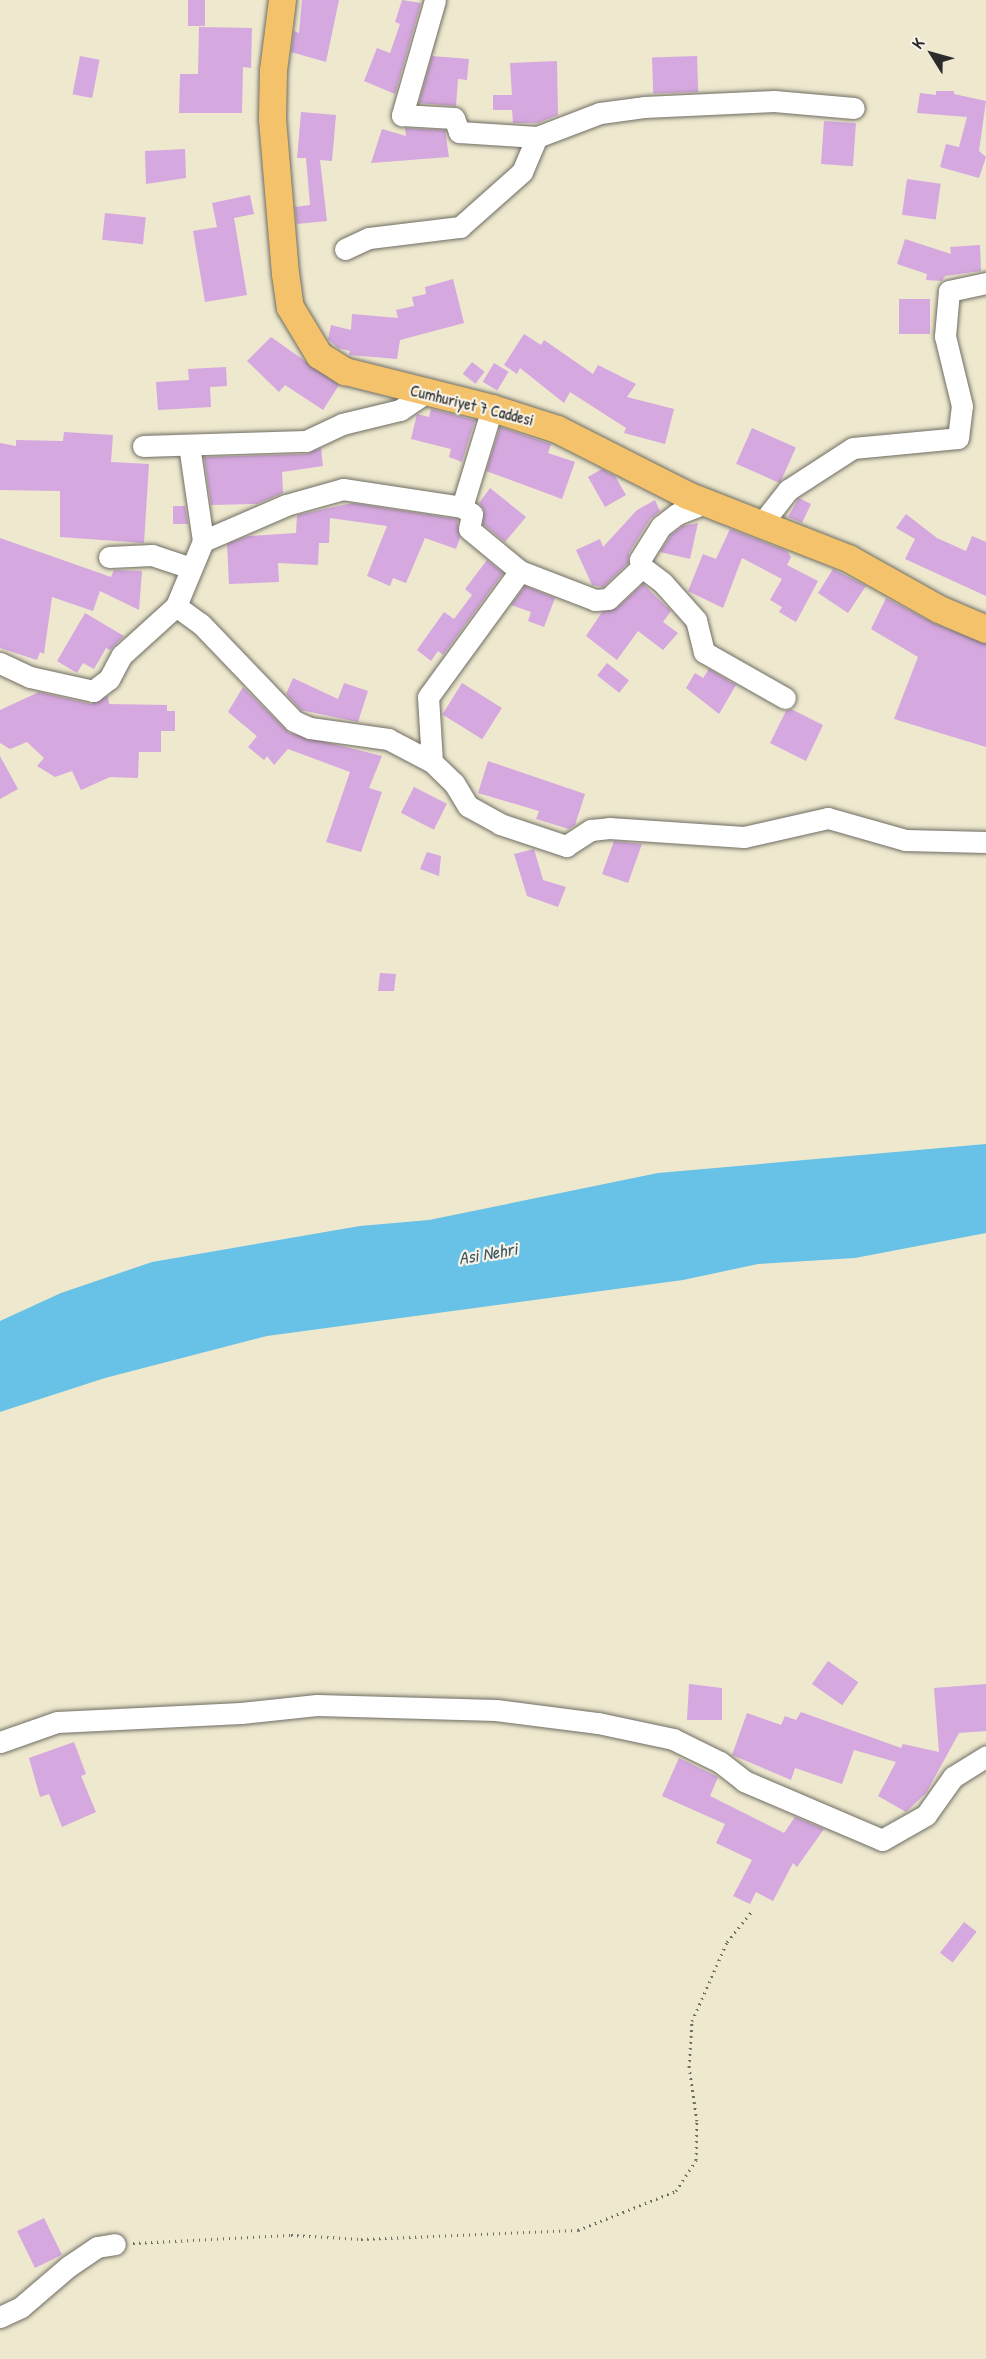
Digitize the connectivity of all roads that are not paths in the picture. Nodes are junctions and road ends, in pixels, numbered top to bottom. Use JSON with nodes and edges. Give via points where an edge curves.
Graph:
{"nodes":[{"id":1,"x":282,"y":0,"type":"edge"},
{"id":2,"x":435,"y":0,"type":"edge"},
{"id":3,"x":854,"y":108,"type":"dead end"},
{"id":4,"x":537,"y":137,"type":"junction"},
{"id":5,"x":345,"y":249,"type":"dead end"},
{"id":6,"x":986,"y":283,"type":"edge"},
{"id":7,"x":424,"y":394,"type":"junction"},
{"id":8,"x":492,"y":408,"type":"junction"},
{"id":9,"x":189,"y":445,"type":"junction"},
{"id":10,"x":143,"y":446,"type":"dead end"},
{"id":11,"x":708,"y":502,"type":"junction"},
{"id":12,"x":462,"y":507,"type":"junction"},
{"id":13,"x":763,"y":522,"type":"junction"},
{"id":14,"x":203,"y":541,"type":"junction"},
{"id":15,"x":109,"y":557,"type":"dead end"},
{"id":16,"x":642,"y":567,"type":"junction"},
{"id":17,"x":192,"y":568,"type":"junction"},
{"id":18,"x":520,"y":572,"type":"junction"},
{"id":19,"x":176,"y":606,"type":"junction"},
{"id":20,"x":986,"y":629,"type":"edge"},
{"id":21,"x":0,"y":663,"type":"edge"},
{"id":22,"x":785,"y":698,"type":"dead end"},
{"id":23,"x":432,"y":762,"type":"junction"},
{"id":24,"x":986,"y":842,"type":"edge"},
{"id":25,"x":0,"y":1742,"type":"edge"},
{"id":26,"x":986,"y":1756,"type":"edge"},
{"id":27,"x":115,"y":2244,"type":"road end"},
{"id":28,"x":0,"y":2317,"type":"edge"}],
"edges":[{"from":1,"to":7,"type":"main road","name":"Cumhuriyet 7 Caddesi","via":[[273,70],[272,118],[290,307],[309,341],[328,363]]},
{"from":2,"to":4,"type":"street","via":[[402,115],[454,118],[459,132]]},
{"from":3,"to":4,"type":"street","via":[[774,101],[644,107],[600,114]]},
{"from":4,"to":5,"type":"street","via":[[522,172],[460,226],[369,238]]},
{"from":6,"to":13,"type":"street","via":[[949,291],[945,336],[962,406],[958,438],[853,448],[789,490]]},
{"from":7,"to":8,"type":"main road","name":"Cumhuriyet 7 Caddesi"},
{"from":7,"to":9,"type":"street","via":[[400,410],[342,424],[306,441]]},
{"from":8,"to":11,"type":"main road","name":"Cumhuriyet 7 Caddesi","via":[[557,429]]},
{"from":8,"to":12,"type":"street"},
{"from":9,"to":10,"type":"street"},
{"from":9,"to":14,"type":"street"},
{"from":11,"to":13,"type":"main road","name":"Cumhuriyet 7 Caddesi"},
{"from":11,"to":16,"type":"street","via":[[677,514],[661,526],[640,560]]},
{"from":12,"to":14,"type":"street","via":[[343,489],[286,506]]},
{"from":12,"to":18,"type":"street","via":[[472,514],[469,529]]},
{"from":13,"to":20,"type":"main road","name":"Cumhuriyet 7 Caddesi","via":[[848,558],[939,609]]},
{"from":14,"to":17,"type":"street"},
{"from":15,"to":17,"type":"street","via":[[152,555]]},
{"from":16,"to":18,"type":"street","via":[[608,599],[595,600]]},
{"from":16,"to":22,"type":"street","via":[[663,583],[696,620],[704,652]]},
{"from":17,"to":19,"type":"street"},
{"from":18,"to":23,"type":"street","via":[[428,697]]},
{"from":19,"to":21,"type":"street","via":[[122,655],[109,680],[93,691],[30,676]]},
{"from":19,"to":23,"type":"street","via":[[201,624],[294,721],[310,728],[388,739]]},
{"from":23,"to":24,"type":"street","via":[[454,783],[468,806],[500,824],[566,846],[591,830],[609,828],[744,837],[828,818],[905,840]]},
{"from":25,"to":26,"type":"street","via":[[57,1722],[241,1713],[317,1705],[496,1710],[598,1723],[673,1739],[720,1762],[744,1781],[882,1840],[926,1815],[953,1777]]},
{"from":27,"to":28,"type":"street","via":[[88,2253],[21,2307]]}]}
